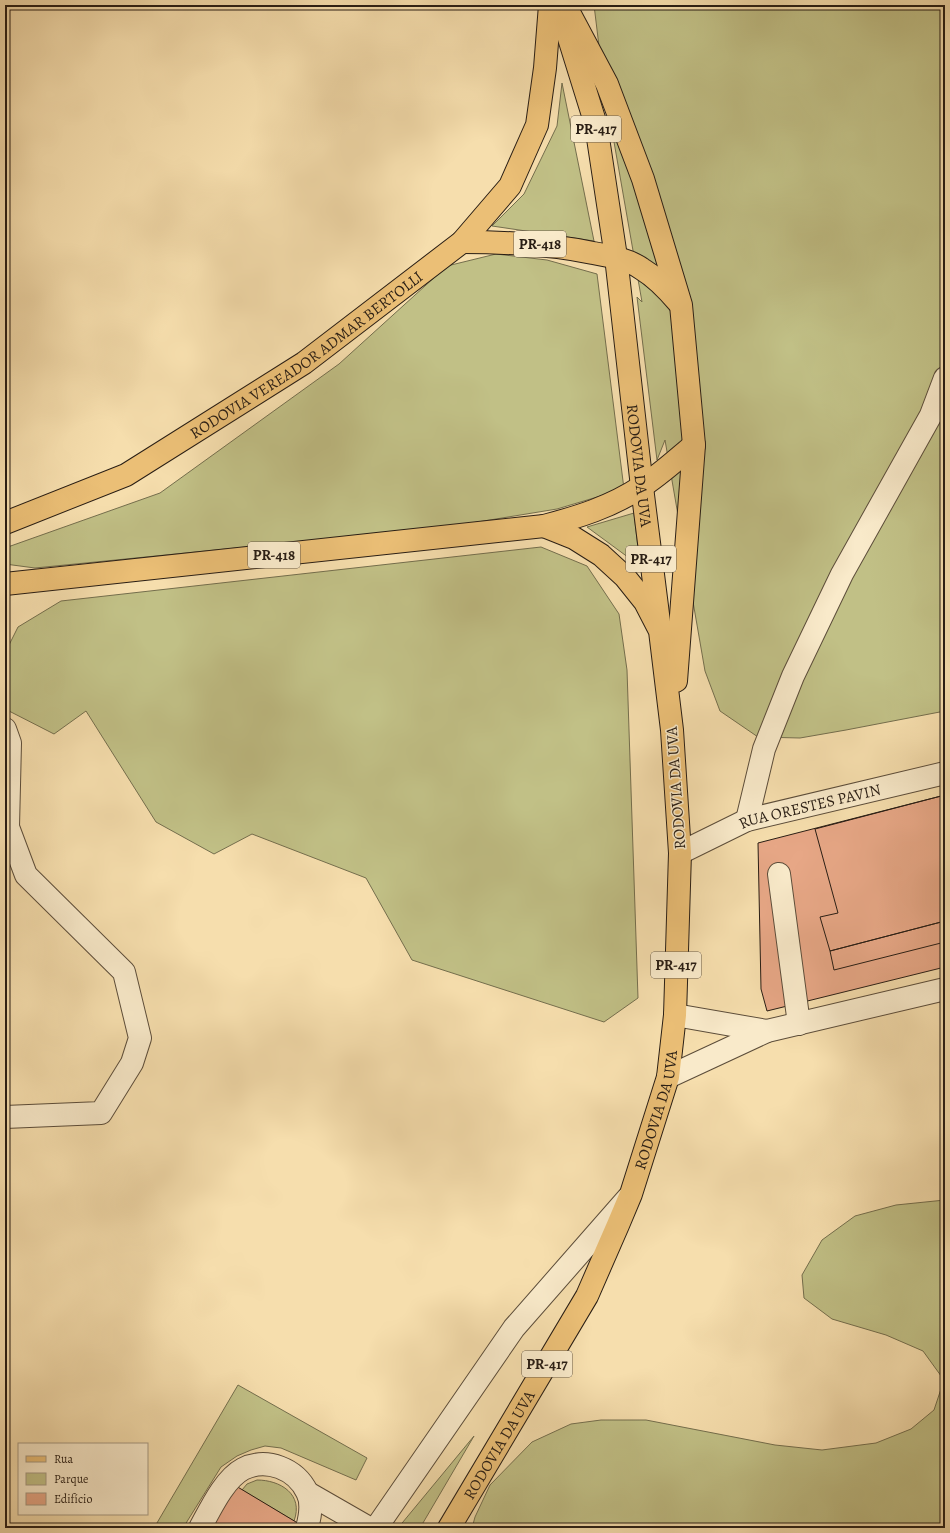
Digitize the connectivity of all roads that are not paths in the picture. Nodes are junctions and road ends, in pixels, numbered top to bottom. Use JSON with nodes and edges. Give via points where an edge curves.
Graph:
{"nodes":[{"id":1,"x":550,"y":5,"type":"edge"},
{"id":2,"x":559,"y":5,"type":"edge"},
{"id":3,"x":565,"y":5,"type":"edge"},
{"id":4,"x":462,"y":242,"type":"junction"},
{"id":5,"x":616,"y":257,"type":"junction"},
{"id":6,"x":681,"y":305,"type":"junction"},
{"id":7,"x":945,"y":378,"type":"edge"},
{"id":8,"x":694,"y":445,"type":"junction"},
{"id":9,"x":642,"y":487,"type":"junction"},
{"id":10,"x":5,"y":523,"type":"edge"},
{"id":11,"x":544,"y":526,"type":"junction"},
{"id":12,"x":5,"y":584,"type":"edge"},
{"id":13,"x":660,"y":631,"type":"junction"},
{"id":14,"x":5,"y":729,"type":"edge"},
{"id":15,"x":672,"y":730,"type":"junction"},
{"id":16,"x":945,"y":773,"type":"edge"},
{"id":17,"x":747,"y":820,"type":"junction"},
{"id":18,"x":680,"y":853,"type":"junction"},
{"id":19,"x":779,"y":874,"type":"dead end"},
{"id":20,"x":945,"y":989,"type":"edge"},
{"id":21,"x":675,"y":1014,"type":"junction"},
{"id":22,"x":799,"y":1024,"type":"junction"},
{"id":23,"x":767,"y":1031,"type":"junction"},
{"id":24,"x":668,"y":1077,"type":"junction"},
{"id":25,"x":5,"y":1117,"type":"edge"},
{"id":26,"x":631,"y":1194,"type":"junction"},
{"id":27,"x":308,"y":1493,"type":"junction"},
{"id":28,"x":200,"y":1528,"type":"edge"},
{"id":29,"x":307,"y":1528,"type":"edge"},
{"id":30,"x":369,"y":1528,"type":"edge"},
{"id":31,"x":376,"y":1528,"type":"edge"},
{"id":32,"x":449,"y":1528,"type":"edge"}],
"edges":[{"from":1,"to":4,"type":"main road","name":"RODOVIA VEREADOR ADMAR BERTOLLI","via":[[536,125],[510,186]]},
{"from":2,"to":5,"type":"main road","name":"RODOVIA DA UVA","number":"PR-417","via":[[596,125]]},
{"from":3,"to":6,"type":"main road","via":[[607,84],[643,179]]},
{"from":4,"to":5,"type":"main road","number":"PR-418","via":[[540,244]]},
{"from":4,"to":10,"type":"main road","name":"RODOVIA VEREADOR ADMAR BERTOLLI","via":[[304,363],[126,476]]},
{"from":5,"to":6,"type":"main road","via":[[642,268],[663,284]]},
{"from":5,"to":9,"type":"main road","name":"RODOVIA DA UVA","number":"PR-417"},
{"from":6,"to":8,"type":"main road"},
{"from":7,"to":17,"type":"street","via":[[931,415],[842,574],[794,676],[764,749]]},
{"from":8,"to":9,"type":"main road"},
{"from":8,"to":15,"type":"main road"},
{"from":9,"to":11,"type":"main road","number":"PR-418","via":[[611,504],[578,517]]},
{"from":9,"to":13,"type":"main road","name":"RODOVIA DA UVA","number":"PR-417"},
{"from":11,"to":12,"type":"main road","number":"PR-418"},
{"from":11,"to":13,"type":"main road","via":[[574,538],[601,555],[625,577],[645,602]]},
{"from":13,"to":15,"type":"main road","name":"RODOVIA DA UVA","number":"PR-417"},
{"from":14,"to":25,"type":"street","via":[[10,743],[8,827],[26,875],[124,972],[140,1038],[132,1063],[101,1113]]},
{"from":15,"to":18,"type":"main road","name":"RODOVIA DA UVA","number":"PR-417"},
{"from":16,"to":17,"type":"street","name":"RUA ORESTES PAVIN"},
{"from":17,"to":18,"type":"street","name":"RUA ORESTES PAVIN"},
{"from":18,"to":21,"type":"main road","name":"RODOVIA DA UVA","number":"PR-417"},
{"from":19,"to":22,"type":"street"},
{"from":20,"to":22,"type":"street"},
{"from":21,"to":23,"type":"street"},
{"from":21,"to":24,"type":"main road","name":"RODOVIA DA UVA","number":"PR-417"},
{"from":22,"to":23,"type":"street"},
{"from":23,"to":24,"type":"street"},
{"from":24,"to":26,"type":"main road","name":"RODOVIA DA UVA","number":"PR-417"},
{"from":26,"to":31,"type":"street","via":[[514,1328]]},
{"from":26,"to":32,"type":"main road","name":"RODOVIA DA UVA","number":"PR-417","via":[[587,1296]]},
{"from":27,"to":28,"type":"street","via":[[297,1477],[281,1467],[262,1464],[243,1469],[228,1482]]},
{"from":27,"to":29,"type":"street","via":[[311,1512]]},
{"from":27,"to":30,"type":"street"}]}
